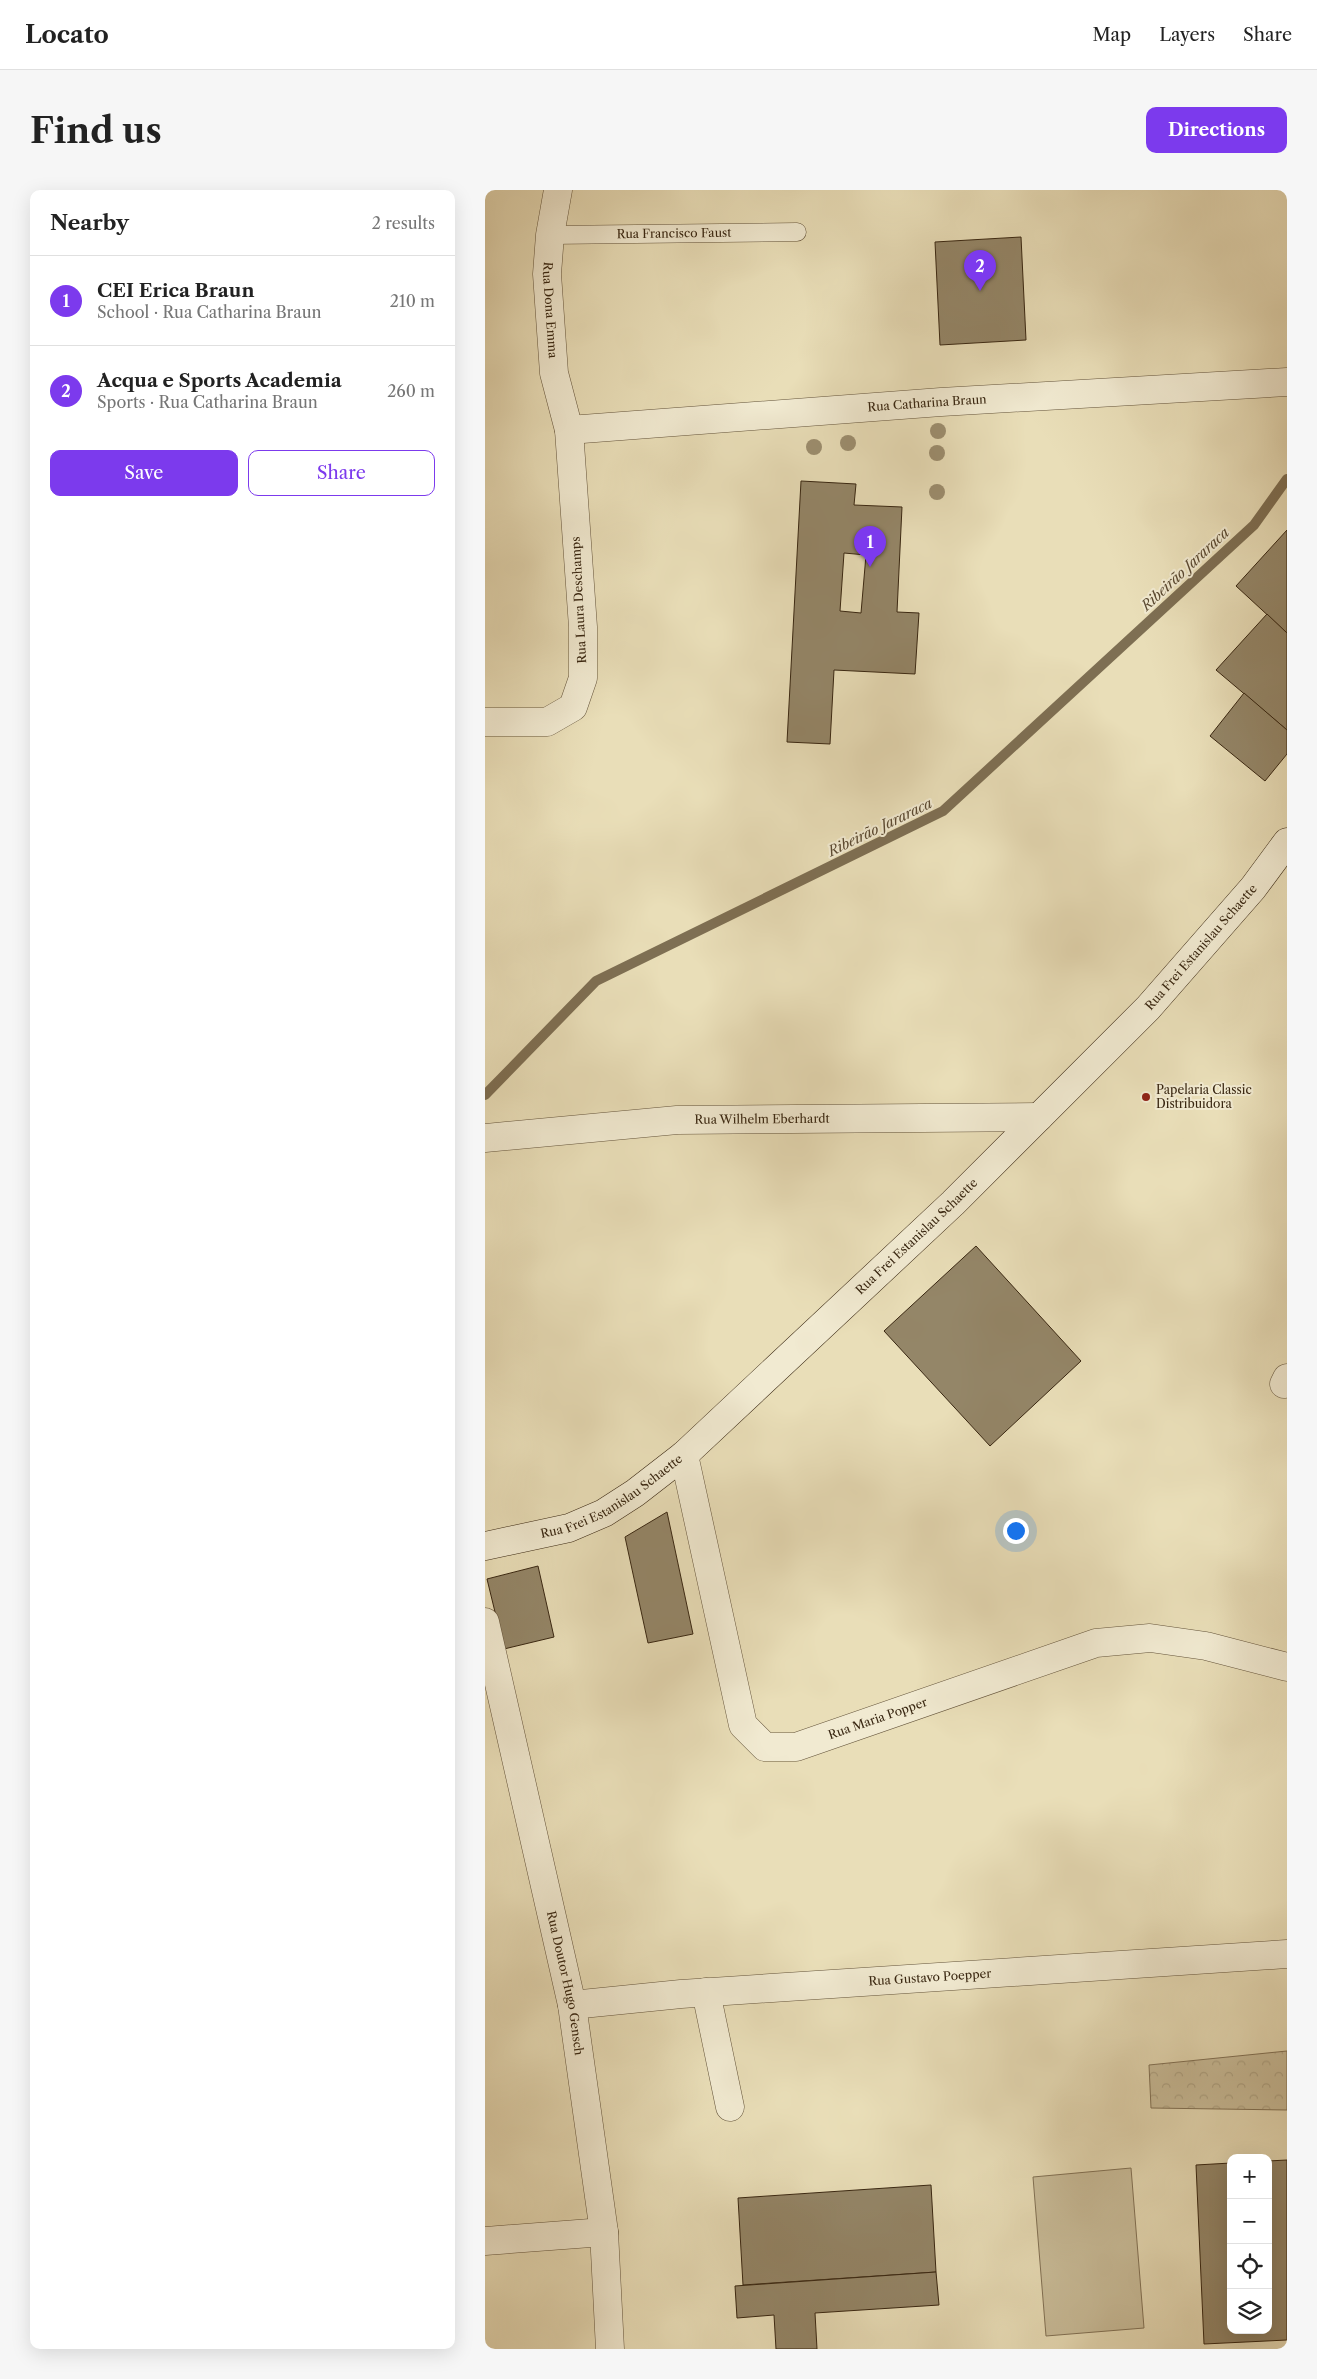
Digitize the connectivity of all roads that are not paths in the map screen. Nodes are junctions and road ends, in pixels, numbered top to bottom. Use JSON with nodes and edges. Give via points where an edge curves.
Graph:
{"nodes":[{"id":1,"x":558,"y":190,"type":"edge"},
{"id":2,"x":797,"y":232,"type":"dead end"},
{"id":3,"x":550,"y":235,"type":"junction"},
{"id":4,"x":1287,"y":382,"type":"edge"},
{"id":5,"x":569,"y":430,"type":"junction"},
{"id":6,"x":485,"y":722,"type":"edge"},
{"id":7,"x":1287,"y":842,"type":"edge"},
{"id":8,"x":1039,"y":1117,"type":"junction"},
{"id":9,"x":485,"y":1138,"type":"edge"},
{"id":10,"x":684,"y":1455,"type":"junction"},
{"id":11,"x":485,"y":1546,"type":"edge"},
{"id":12,"x":485,"y":1622,"type":"edge"},
{"id":13,"x":1287,"y":1667,"type":"edge"},
{"id":14,"x":1287,"y":1954,"type":"edge"},
{"id":15,"x":706,"y":1992,"type":"junction"},
{"id":16,"x":572,"y":2005,"type":"junction"},
{"id":17,"x":731,"y":2107,"type":"dead end"},
{"id":18,"x":604,"y":2232,"type":"junction"},
{"id":19,"x":485,"y":2241,"type":"edge"},
{"id":20,"x":610,"y":2349,"type":"edge"}],
"edges":[{"from":1,"to":3,"type":"street","name":"Rua Dona Emma"},
{"from":2,"to":3,"type":"lane","name":"Rua Francisco Faust"},
{"from":3,"to":5,"type":"street","name":"Rua Dona Emma","via":[[547,274],[554,373]]},
{"from":4,"to":5,"type":"street","name":"Rua Catharina Braun","via":[[941,402]]},
{"from":5,"to":6,"type":"street","name":"Rua Laura Deschamps","via":[[583,627],[583,678],[573,706],[547,722]]},
{"from":7,"to":8,"type":"street","name":"Rua Frei Estanislau Schaette","via":[[1253,888],[1148,1008]]},
{"from":8,"to":9,"type":"street","name":"Rua Wilhelm Eberhardt","via":[[677,1120]]},
{"from":8,"to":10,"type":"street","name":"Rua Frei Estanislau Schaette","via":[[953,1203]]},
{"from":10,"to":11,"type":"street","name":"Rua Frei Estanislau Schaette","via":[[604,1513],[569,1528]]},
{"from":10,"to":13,"type":"street","name":"Rua Maria Popper","via":[[743,1725],[765,1747],[796,1747],[1096,1643],[1150,1638],[1206,1646]]},
{"from":12,"to":16,"type":"street","name":"Rua Doutor Hugo Gensch"},
{"from":14,"to":15,"type":"street","name":"Rua Gustavo Poepper"},
{"from":15,"to":16,"type":"street","name":"Rua Gustavo Poepper"},
{"from":15,"to":17,"type":"street"},
{"from":16,"to":18,"type":"street","name":"Rua Doutor Hugo Gensch"},
{"from":18,"to":19,"type":"street"},
{"from":18,"to":20,"type":"street","name":"Rua Doutor Hugo Gensch"}]}
